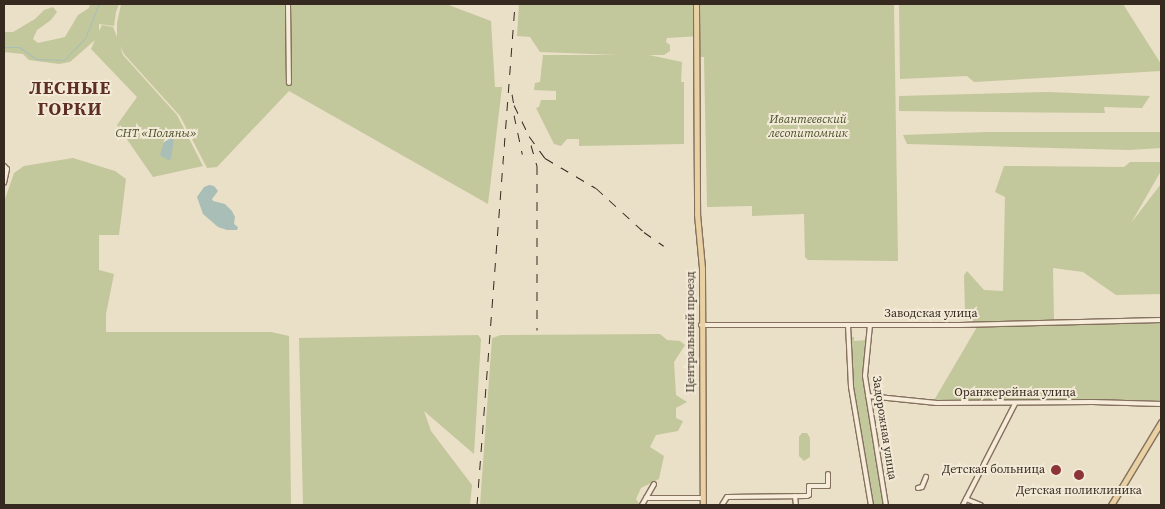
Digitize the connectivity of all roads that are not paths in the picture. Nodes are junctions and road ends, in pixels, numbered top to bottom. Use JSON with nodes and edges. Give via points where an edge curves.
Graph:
{"nodes":[{"id":1,"x":288,"y":4,"type":"edge"},
{"id":2,"x":696,"y":4,"type":"edge"},
{"id":3,"x":289,"y":83,"type":"dead end"},
{"id":4,"x":4,"y":166,"type":"edge"},
{"id":5,"x":4,"y":183,"type":"edge"},
{"id":6,"x":1161,"y":320,"type":"edge"},
{"id":7,"x":701,"y":325,"type":"junction"},
{"id":8,"x":848,"y":325,"type":"junction"},
{"id":9,"x":870,"y":325,"type":"junction"},
{"id":10,"x":868,"y":396,"type":"junction"},
{"id":11,"x":1015,"y":404,"type":"junction"},
{"id":12,"x":1161,"y":404,"type":"edge"},
{"id":13,"x":1161,"y":422,"type":"edge"},
{"id":14,"x":828,"y":474,"type":"dead end"},
{"id":15,"x":926,"y":477,"type":"dead end"},
{"id":16,"x":654,"y":484,"type":"dead end"},
{"id":17,"x":918,"y":488,"type":"dead end"},
{"id":18,"x":795,"y":496,"type":"junction"},
{"id":19,"x":646,"y":498,"type":"junction"},
{"id":20,"x":703,"y":498,"type":"junction"},
{"id":21,"x":966,"y":499,"type":"junction"},
{"id":22,"x":642,"y":505,"type":"edge"},
{"id":23,"x":702,"y":505,"type":"edge"},
{"id":24,"x":722,"y":505,"type":"edge"},
{"id":25,"x":796,"y":505,"type":"edge"},
{"id":26,"x":871,"y":505,"type":"edge"},
{"id":27,"x":886,"y":505,"type":"edge"},
{"id":28,"x":963,"y":505,"type":"edge"},
{"id":29,"x":981,"y":505,"type":"edge"},
{"id":30,"x":1111,"y":505,"type":"edge"}],
"edges":[{"from":1,"to":3,"type":"street"},
{"from":2,"to":7,"type":"main road","name":"Центральный проезд"},
{"from":4,"to":5,"type":"street","via":[[7,169]]},
{"from":6,"to":9,"type":"street","name":"Заводская улица"},
{"from":7,"to":8,"type":"street","name":"Заводская улица"},
{"from":7,"to":20,"type":"main road","name":"Центральный проезд"},
{"from":8,"to":9,"type":"street","name":"Заводская улица"},
{"from":8,"to":26,"type":"street","name":"Задорожная улица","via":[[851,387]]},
{"from":9,"to":10,"type":"street","name":"Задорожная улица","via":[[865,366]]},
{"from":10,"to":11,"type":"street","name":"Оранжерейная улица","via":[[932,403]]},
{"from":10,"to":27,"type":"street","name":"Задорожная улица"},
{"from":11,"to":12,"type":"street","name":"Оранжерейная улица"},
{"from":11,"to":21,"type":"street"},
{"from":13,"to":30,"type":"main road"},
{"from":14,"to":18,"type":"street","via":[[828,486],[809,486],[807,496]]},
{"from":15,"to":17,"type":"street","via":[[922,487]]},
{"from":16,"to":19,"type":"street"},
{"from":18,"to":24,"type":"street","via":[[727,497]]},
{"from":18,"to":25,"type":"street"},
{"from":19,"to":20,"type":"street"},
{"from":19,"to":22,"type":"street"},
{"from":20,"to":23,"type":"main road","name":"Центральный проезд"},
{"from":21,"to":28,"type":"street"},
{"from":21,"to":29,"type":"street"}]}
